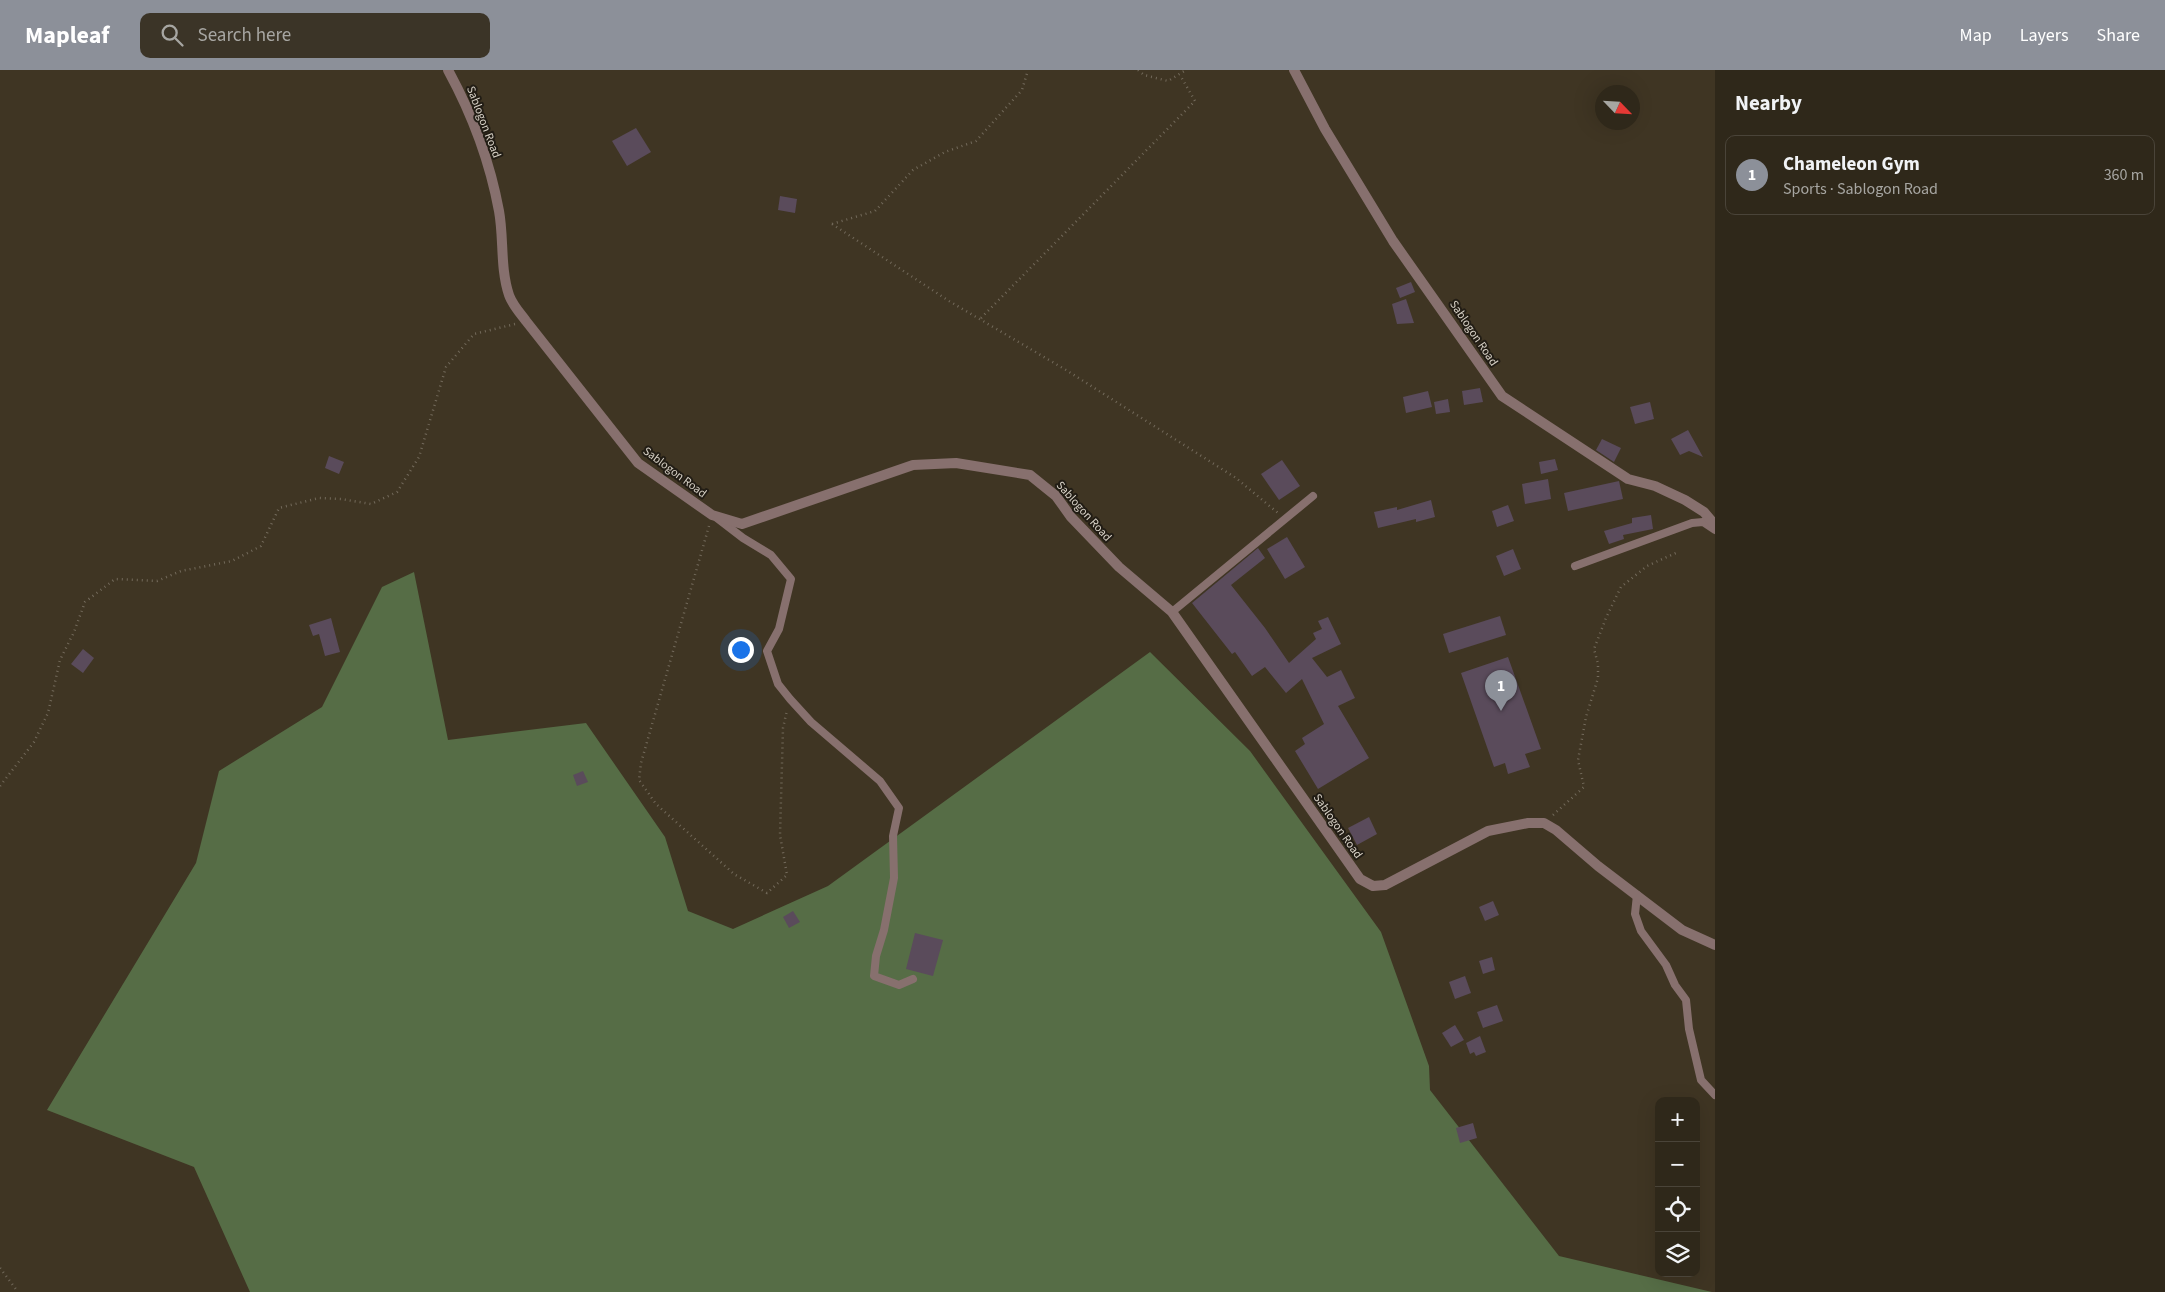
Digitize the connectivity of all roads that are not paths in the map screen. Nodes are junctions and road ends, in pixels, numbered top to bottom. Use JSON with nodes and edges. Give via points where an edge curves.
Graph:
{"nodes":[{"id":1,"x":448,"y":70,"type":"edge"},
{"id":2,"x":1294,"y":70,"type":"edge"},
{"id":3,"x":1313,"y":496,"type":"dead end"},
{"id":4,"x":712,"y":515,"type":"junction"},
{"id":5,"x":1715,"y":525,"type":"edge"},
{"id":6,"x":1715,"y":530,"type":"edge"},
{"id":7,"x":1575,"y":566,"type":"dead end"},
{"id":8,"x":1172,"y":612,"type":"junction"},
{"id":9,"x":1636,"y":895,"type":"junction"},
{"id":10,"x":1715,"y":945,"type":"edge"},
{"id":11,"x":913,"y":979,"type":"dead end"},
{"id":12,"x":1715,"y":1096,"type":"edge"}],
"edges":[{"from":1,"to":4,"type":"street","name":"Sablogon Road","via":[[485,154],[499,211],[510,297],[638,463]]},
{"from":2,"to":5,"type":"street","name":"Sablogon Road","via":[[1325,129],[1393,241],[1502,396],[1628,479],[1655,486],[1685,500],[1704,512]]},
{"from":3,"to":8,"type":"lane"},
{"from":4,"to":8,"type":"street","name":"Sablogon Road","via":[[742,524],[913,465],[956,463],[1030,475],[1056,496],[1071,517],[1119,567]]},
{"from":4,"to":11,"type":"lane","via":[[771,555],[791,579],[779,629],[767,651],[778,684],[811,722],[880,780],[899,808],[893,836],[894,878],[874,976],[898,985]]},
{"from":6,"to":7,"type":"lane","via":[[1703,522],[1692,522]]},
{"from":8,"to":9,"type":"street","name":"Sablogon Road","via":[[1360,879],[1373,886],[1385,885],[1488,831],[1528,823],[1544,824],[1556,830]]},
{"from":9,"to":10,"type":"street","via":[[1682,930]]},
{"from":9,"to":12,"type":"lane","via":[[1636,914],[1641,931],[1686,1000],[1701,1080]]}]}
